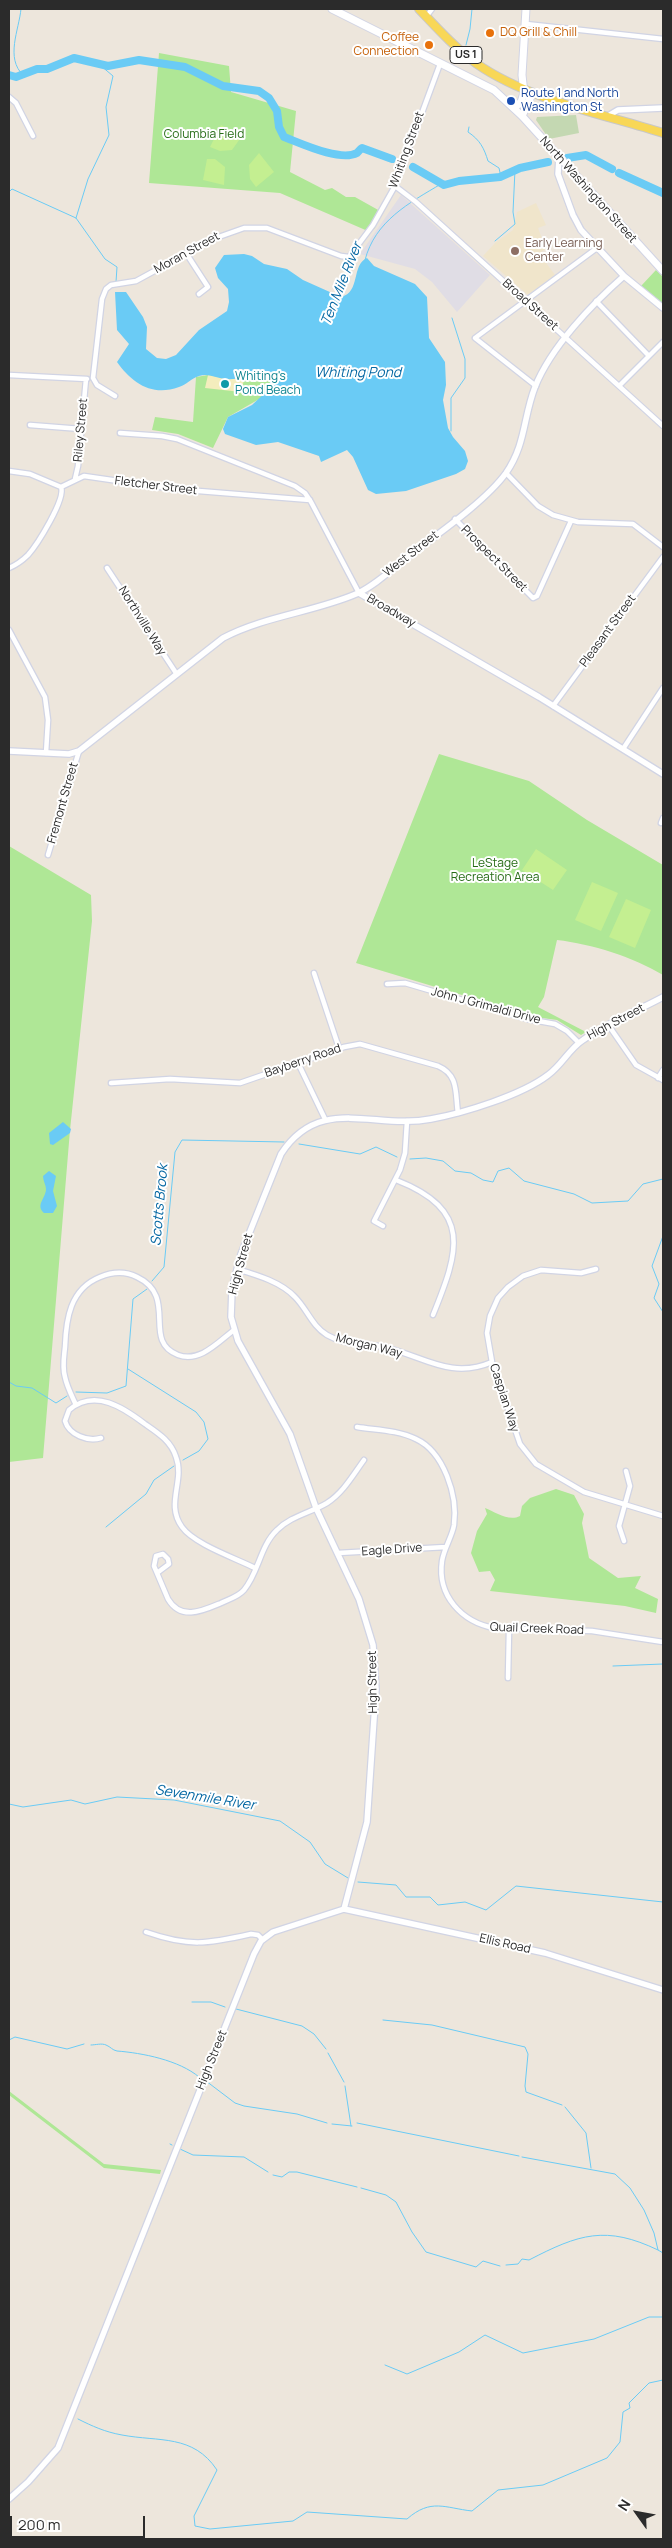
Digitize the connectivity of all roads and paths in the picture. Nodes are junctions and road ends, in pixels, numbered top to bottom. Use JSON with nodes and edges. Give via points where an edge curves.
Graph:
{"nodes":[{"id":1,"x":332,"y":9,"type":"edge"},
{"id":2,"x":419,"y":9,"type":"edge"},
{"id":3,"x":432,"y":9,"type":"edge"},
{"id":4,"x":526,"y":9,"type":"edge"},
{"id":5,"x":426,"y":17,"type":"junction"},
{"id":6,"x":526,"y":24,"type":"junction"},
{"id":7,"x":663,"y":39,"type":"edge"},
{"id":8,"x":440,"y":64,"type":"junction"},
{"id":9,"x":523,"y":88,"type":"junction"},
{"id":10,"x":533,"y":92,"type":"junction"},
{"id":11,"x":9,"y":97,"type":"edge"},
{"id":12,"x":514,"y":108,"type":"junction"},
{"id":13,"x":663,"y":108,"type":"edge"},
{"id":14,"x":522,"y":116,"type":"junction"},
{"id":15,"x":608,"y":116,"type":"junction"},
{"id":16,"x":663,"y":133,"type":"edge"},
{"id":17,"x":33,"y":136,"type":"dead end"},
{"id":18,"x":559,"y":158,"type":"junction"},
{"id":19,"x":395,"y":186,"type":"junction"},
{"id":20,"x":597,"y":248,"type":"junction"},
{"id":21,"x":186,"y":253,"type":"junction"},
{"id":22,"x":349,"y":257,"type":"joint"},
{"id":23,"x":663,"y":271,"type":"edge"},
{"id":24,"x":624,"y":276,"type":"junction"},
{"id":25,"x":199,"y":294,"type":"dead end"},
{"id":26,"x":525,"y":300,"type":"junction"},
{"id":27,"x":596,"y":301,"type":"junction"},
{"id":28,"x":663,"y":308,"type":"edge"},
{"id":29,"x":565,"y":337,"type":"junction"},
{"id":30,"x":663,"y":342,"type":"edge"},
{"id":31,"x":649,"y":356,"type":"junction"},
{"id":32,"x":9,"y":375,"type":"edge"},
{"id":33,"x":93,"y":378,"type":"junction"},
{"id":34,"x":86,"y":379,"type":"junction"},
{"id":35,"x":536,"y":386,"type":"junction"},
{"id":36,"x":619,"y":386,"type":"junction"},
{"id":37,"x":115,"y":396,"type":"dead end"},
{"id":38,"x":30,"y":425,"type":"dead end"},
{"id":39,"x":663,"y":426,"type":"edge"},
{"id":40,"x":81,"y":429,"type":"junction"},
{"id":41,"x":120,"y":433,"type":"dead end"},
{"id":42,"x":9,"y":471,"type":"edge"},
{"id":43,"x":506,"y":473,"type":"junction"},
{"id":44,"x":74,"y":480,"type":"junction"},
{"id":45,"x":61,"y":487,"type":"junction"},
{"id":46,"x":310,"y":500,"type":"junction"},
{"id":47,"x":455,"y":519,"type":"junction"},
{"id":48,"x":572,"y":521,"type":"junction"},
{"id":49,"x":663,"y":547,"type":"edge"},
{"id":50,"x":663,"y":557,"type":"edge"},
{"id":51,"x":9,"y":568,"type":"edge"},
{"id":52,"x":107,"y":568,"type":"dead end"},
{"id":53,"x":359,"y":593,"type":"junction"},
{"id":54,"x":9,"y":630,"type":"edge"},
{"id":55,"x":176,"y":673,"type":"junction"},
{"id":56,"x":663,"y":688,"type":"edge"},
{"id":57,"x":554,"y":706,"type":"junction"},
{"id":58,"x":623,"y":749,"type":"junction"},
{"id":59,"x":79,"y":751,"type":"junction"},
{"id":60,"x":9,"y":752,"type":"edge"},
{"id":61,"x":46,"y":753,"type":"junction"},
{"id":62,"x":663,"y":774,"type":"edge"},
{"id":63,"x":48,"y":855,"type":"dead end"},
{"id":64,"x":314,"y":973,"type":"dead end"},
{"id":65,"x":387,"y":984,"type":"dead end"},
{"id":66,"x":663,"y":997,"type":"edge"},
{"id":67,"x":609,"y":1026,"type":"junction"},
{"id":68,"x":579,"y":1043,"type":"junction"},
{"id":69,"x":339,"y":1048,"type":"junction"},
{"id":70,"x":298,"y":1063,"type":"junction"},
{"id":71,"x":663,"y":1070,"type":"edge"},
{"id":72,"x":661,"y":1079,"type":"edge"},
{"id":73,"x":111,"y":1083,"type":"dead end"},
{"id":74,"x":458,"y":1113,"type":"junction"},
{"id":75,"x":325,"y":1119,"type":"junction"},
{"id":76,"x":407,"y":1121,"type":"junction"},
{"id":77,"x":396,"y":1180,"type":"junction"},
{"id":78,"x":383,"y":1226,"type":"dead end"},
{"id":79,"x":237,"y":1269,"type":"junction"},
{"id":80,"x":596,"y":1269,"type":"dead end"},
{"id":81,"x":433,"y":1315,"type":"dead end"},
{"id":82,"x":234,"y":1330,"type":"junction"},
{"id":83,"x":492,"y":1362,"type":"junction"},
{"id":84,"x":76,"y":1406,"type":"junction"},
{"id":85,"x":356,"y":1427,"type":"dead end"},
{"id":86,"x":101,"y":1438,"type":"dead end"},
{"id":87,"x":364,"y":1460,"type":"dead end"},
{"id":88,"x":626,"y":1471,"type":"dead end"},
{"id":89,"x":625,"y":1505,"type":"junction"},
{"id":90,"x":316,"y":1508,"type":"junction"},
{"id":91,"x":663,"y":1516,"type":"edge"},
{"id":92,"x":624,"y":1541,"type":"dead end"},
{"id":93,"x":446,"y":1547,"type":"junction"},
{"id":94,"x":338,"y":1553,"type":"junction"},
{"id":95,"x":255,"y":1568,"type":"junction"},
{"id":96,"x":157,"y":1573,"type":"dead end"},
{"id":97,"x":509,"y":1630,"type":"junction"},
{"id":98,"x":663,"y":1642,"type":"edge"},
{"id":99,"x":508,"y":1678,"type":"dead end"},
{"id":100,"x":344,"y":1909,"type":"junction"},
{"id":101,"x":146,"y":1932,"type":"dead end"},
{"id":102,"x":262,"y":1939,"type":"junction"},
{"id":103,"x":663,"y":1990,"type":"edge"},
{"id":104,"x":9,"y":2499,"type":"edge"}],
"edges":[{"from":1,"to":8,"type":"main road","name":"North Washington Street"},
{"from":2,"to":5,"type":"main road","number":"US 1"},
{"from":3,"to":5,"type":"street"},
{"from":4,"to":6,"type":"main road"},
{"from":5,"to":9,"type":"main road","number":"US 1","via":[[472,60]]},
{"from":6,"to":7,"type":"street"},
{"from":6,"to":9,"type":"main road"},
{"from":8,"to":12,"type":"main road","name":"North Washington Street","via":[[494,90]]},
{"from":8,"to":19,"type":"street","name":"Whiting Street"},
{"from":9,"to":10,"type":"main road","number":"US 1"},
{"from":9,"to":12,"type":"main road","via":[[524,97]]},
{"from":10,"to":14,"type":"main road"},
{"from":10,"to":15,"type":"main road","number":"US 1"},
{"from":11,"to":17,"type":"street","via":[[16,103]]},
{"from":12,"to":14,"type":"main road","name":"North Washington Street"},
{"from":13,"to":15,"type":"street","via":[[618,110]]},
{"from":14,"to":18,"type":"main road","name":"North Washington Street"},
{"from":15,"to":16,"type":"main road","number":"US 1"},
{"from":18,"to":20,"type":"street","via":[[558,174],[573,215]]},
{"from":18,"to":23,"type":"main road","name":"North Washington Street"},
{"from":19,"to":22,"type":"street","name":"Whiting Street","via":[[373,225]]},
{"from":19,"to":26,"type":"street","name":"Broad Street"},
{"from":20,"to":24,"type":"street"},
{"from":20,"to":26,"type":"street"},
{"from":21,"to":22,"type":"street","name":"Moran Street","via":[[224,233],[258,227]]},
{"from":21,"to":25,"type":"street","via":[[208,288]]},
{"from":21,"to":33,"type":"street","name":"Moran Street","via":[[141,279],[106,289]]},
{"from":24,"to":27,"type":"street","name":"West Street"},
{"from":24,"to":28,"type":"street"},
{"from":26,"to":29,"type":"street","name":"Broad Street"},
{"from":26,"to":35,"type":"street","via":[[475,338]]},
{"from":27,"to":29,"type":"street","name":"West Street"},
{"from":27,"to":31,"type":"street"},
{"from":29,"to":35,"type":"street","name":"West Street"},
{"from":29,"to":36,"type":"street","name":"Broad Street"},
{"from":30,"to":31,"type":"street"},
{"from":31,"to":36,"type":"street"},
{"from":32,"to":34,"type":"street"},
{"from":33,"to":34,"type":"street"},
{"from":33,"to":37,"type":"street","via":[[97,385]]},
{"from":34,"to":40,"type":"street","name":"Riley Street"},
{"from":35,"to":43,"type":"street","name":"West Street","via":[[524,438]]},
{"from":36,"to":39,"type":"street","name":"Broad Street"},
{"from":38,"to":40,"type":"street"},
{"from":40,"to":44,"type":"street","name":"Riley Street"},
{"from":41,"to":46,"type":"street","name":"Broadway","via":[[162,436],[185,442],[295,486]]},
{"from":42,"to":45,"type":"street","via":[[30,474]]},
{"from":43,"to":47,"type":"street","name":"West Street"},
{"from":43,"to":48,"type":"street","via":[[542,509]]},
{"from":44,"to":45,"type":"street","name":"Fletcher Street"},
{"from":44,"to":46,"type":"street","name":"Fletcher Street","via":[[84,476],[174,489]]},
{"from":45,"to":51,"type":"street","via":[[62,499],[37,543],[24,559]]},
{"from":46,"to":53,"type":"street","name":"Broadway"},
{"from":47,"to":48,"type":"street","name":"Prospect Street","via":[[534,598]]},
{"from":47,"to":53,"type":"street","name":"West Street"},
{"from":48,"to":49,"type":"street","via":[[633,524]]},
{"from":50,"to":57,"type":"street","name":"Pleasant Street"},
{"from":52,"to":55,"type":"street","name":"Northville Way"},
{"from":53,"to":55,"type":"street","name":"West Street","via":[[230,634]]},
{"from":53,"to":57,"type":"street","name":"Broadway"},
{"from":54,"to":61,"type":"street","via":[[45,697],[48,720]]},
{"from":55,"to":59,"type":"street","name":"West Street"},
{"from":56,"to":58,"type":"street"},
{"from":57,"to":58,"type":"street","name":"Broadway"},
{"from":58,"to":62,"type":"street","name":"Broadway"},
{"from":59,"to":61,"type":"street"},
{"from":59,"to":63,"type":"street","name":"Fremont Street"},
{"from":60,"to":61,"type":"street"},
{"from":64,"to":69,"type":"street"},
{"from":65,"to":68,"type":"street","name":"John J Grimaldi Drive","via":[[400,982],[530,1020],[555,1024]]},
{"from":66,"to":67,"type":"street","name":"High Street"},
{"from":67,"to":68,"type":"street","name":"High Street"},
{"from":67,"to":72,"type":"street","via":[[636,1065]]},
{"from":68,"to":74,"type":"street","name":"High Street","via":[[538,1082]]},
{"from":69,"to":70,"type":"street","name":"Bayberry Road"},
{"from":69,"to":74,"type":"street","name":"Bayberry Road","via":[[360,1044],[443,1068],[454,1080]]},
{"from":70,"to":73,"type":"street","name":"Bayberry Road","via":[[235,1084],[170,1079]]},
{"from":70,"to":75,"type":"street"},
{"from":71,"to":72,"type":"street"},
{"from":74,"to":76,"type":"street","name":"High Street"},
{"from":75,"to":76,"type":"street","name":"High Street"},
{"from":75,"to":79,"type":"street","name":"High Street","via":[[296,1135],[281,1154]]},
{"from":76,"to":77,"type":"street","via":[[404,1158]]},
{"from":77,"to":78,"type":"street","via":[[374,1221]]},
{"from":77,"to":81,"type":"street","via":[[433,1198],[444,1211],[452,1230],[452,1261]]},
{"from":79,"to":82,"type":"street","name":"High Street","via":[[231,1302]]},
{"from":79,"to":83,"type":"street","name":"Morgan Way","via":[[282,1287],[295,1296],[317,1328],[335,1339],[379,1346],[440,1367],[470,1368]]},
{"from":80,"to":83,"type":"street","name":"Caspian Way","via":[[581,1274],[541,1270],[523,1276],[508,1287],[498,1298],[490,1316],[487,1333]]},
{"from":82,"to":84,"type":"street","via":[[198,1356],[179,1355],[162,1341],[158,1327],[160,1307],[149,1285],[127,1274],[96,1279],[77,1296],[67,1319],[64,1376]]},
{"from":82,"to":90,"type":"street","name":"High Street","via":[[290,1434]]},
{"from":83,"to":89,"type":"street","name":"Caspian Way","via":[[520,1444],[529,1457],[584,1492]]},
{"from":84,"to":86,"type":"street","via":[[67,1413],[65,1421],[68,1427],[86,1439]]},
{"from":84,"to":95,"type":"street","via":[[98,1401],[117,1404],[165,1439],[179,1465],[174,1505],[182,1528],[198,1540]]},
{"from":85,"to":93,"type":"street","name":"Quail Creek Road","via":[[403,1434],[418,1439],[431,1449],[442,1466],[452,1493],[454,1522]]},
{"from":87,"to":90,"type":"street","via":[[337,1494]]},
{"from":88,"to":89,"type":"street","via":[[630,1486]]},
{"from":89,"to":91,"type":"street","name":"Caspian Way"},
{"from":89,"to":92,"type":"street","via":[[619,1526]]},
{"from":90,"to":94,"type":"street","name":"High Street"},
{"from":90,"to":95,"type":"street","via":[[288,1520],[275,1531]]},
{"from":93,"to":94,"type":"street","name":"Eagle Drive"},
{"from":93,"to":97,"type":"street","name":"Quail Creek Road","via":[[442,1560],[443,1585],[454,1606],[474,1622]]},
{"from":94,"to":100,"type":"street","name":"High Street","via":[[367,1621],[376,1674],[366,1822]]},
{"from":95,"to":96,"type":"street","via":[[238,1595],[192,1614],[172,1605]]},
{"from":97,"to":98,"type":"street","name":"Quail Creek Road","via":[[592,1631]]},
{"from":97,"to":99,"type":"street"},
{"from":100,"to":102,"type":"street","via":[[273,1932]]},
{"from":100,"to":103,"type":"street","name":"Ellis Road","via":[[545,1953]]},
{"from":101,"to":102,"type":"street","via":[[197,1944],[251,1934]]},
{"from":102,"to":104,"type":"street","name":"High Street","via":[[58,2448],[35,2476]]}]}
